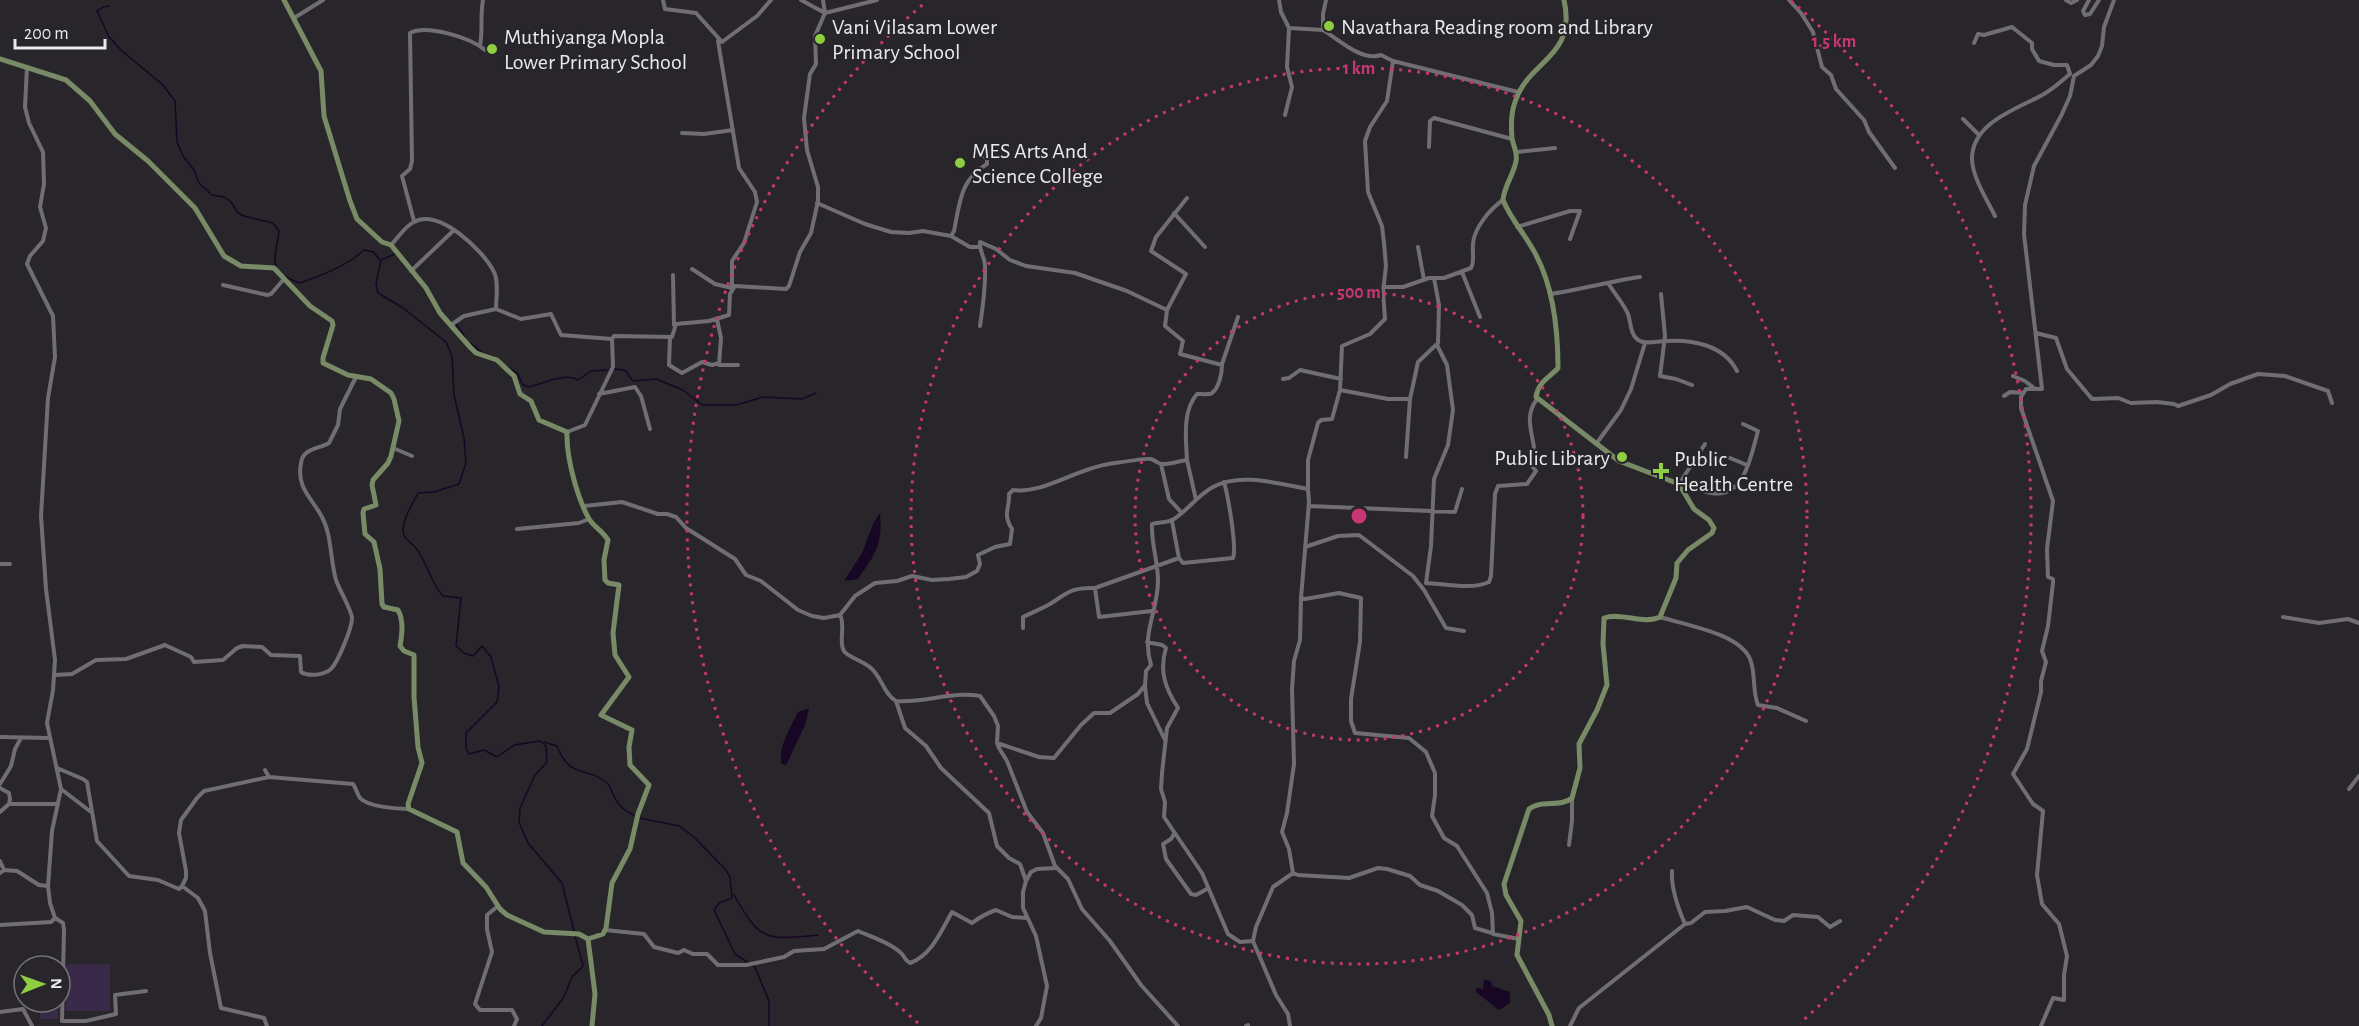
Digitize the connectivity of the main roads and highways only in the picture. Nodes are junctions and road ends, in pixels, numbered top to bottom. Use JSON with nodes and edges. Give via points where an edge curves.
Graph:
{"nodes":[{"id":1,"x":284,"y":0,"type":"edge"},
{"id":2,"x":1564,"y":0,"type":"edge"},
{"id":3,"x":0,"y":59,"type":"edge"},
{"id":4,"x":588,"y":939,"type":"junction"},
{"id":5,"x":592,"y":1026,"type":"edge"},
{"id":6,"x":1552,"y":1026,"type":"edge"}],
"edges":[{"from":1,"to":4,"type":"main road","via":[[321,70],[324,116],[357,219],[390,245],[476,353],[497,360],[514,376],[520,394],[531,401],[539,420],[567,432],[577,490],[589,519],[608,540],[605,580],[619,585],[613,633],[615,655],[629,677],[601,715],[632,730],[630,765],[649,785],[630,849],[612,883],[605,930]]},
{"from":2,"to":6,"type":"main road","via":[[1567,22],[1561,43],[1518,92],[1512,119],[1516,160],[1503,200],[1536,253],[1550,294],[1558,368],[1544,380],[1537,399],[1626,464],[1679,484],[1694,509],[1709,520],[1714,530],[1677,563],[1676,578],[1660,617],[1604,618],[1607,685],[1579,744],[1580,768],[1572,798],[1536,805],[1527,813],[1507,870],[1506,895],[1521,921],[1517,955]]},
{"from":3,"to":4,"type":"main road","via":[[66,80],[90,101],[115,134],[195,208],[224,256],[241,266],[274,268],[310,306],[332,321],[323,363],[371,380],[393,396],[399,417],[393,448],[388,463],[373,480],[376,505],[363,513],[365,534],[374,542],[381,569],[382,604],[400,613],[400,646],[414,655],[414,697],[422,763],[409,809],[457,832],[463,864],[507,915],[544,932],[579,934]]},
{"from":4,"to":5,"type":"main road","via":[[595,994]]}]}
